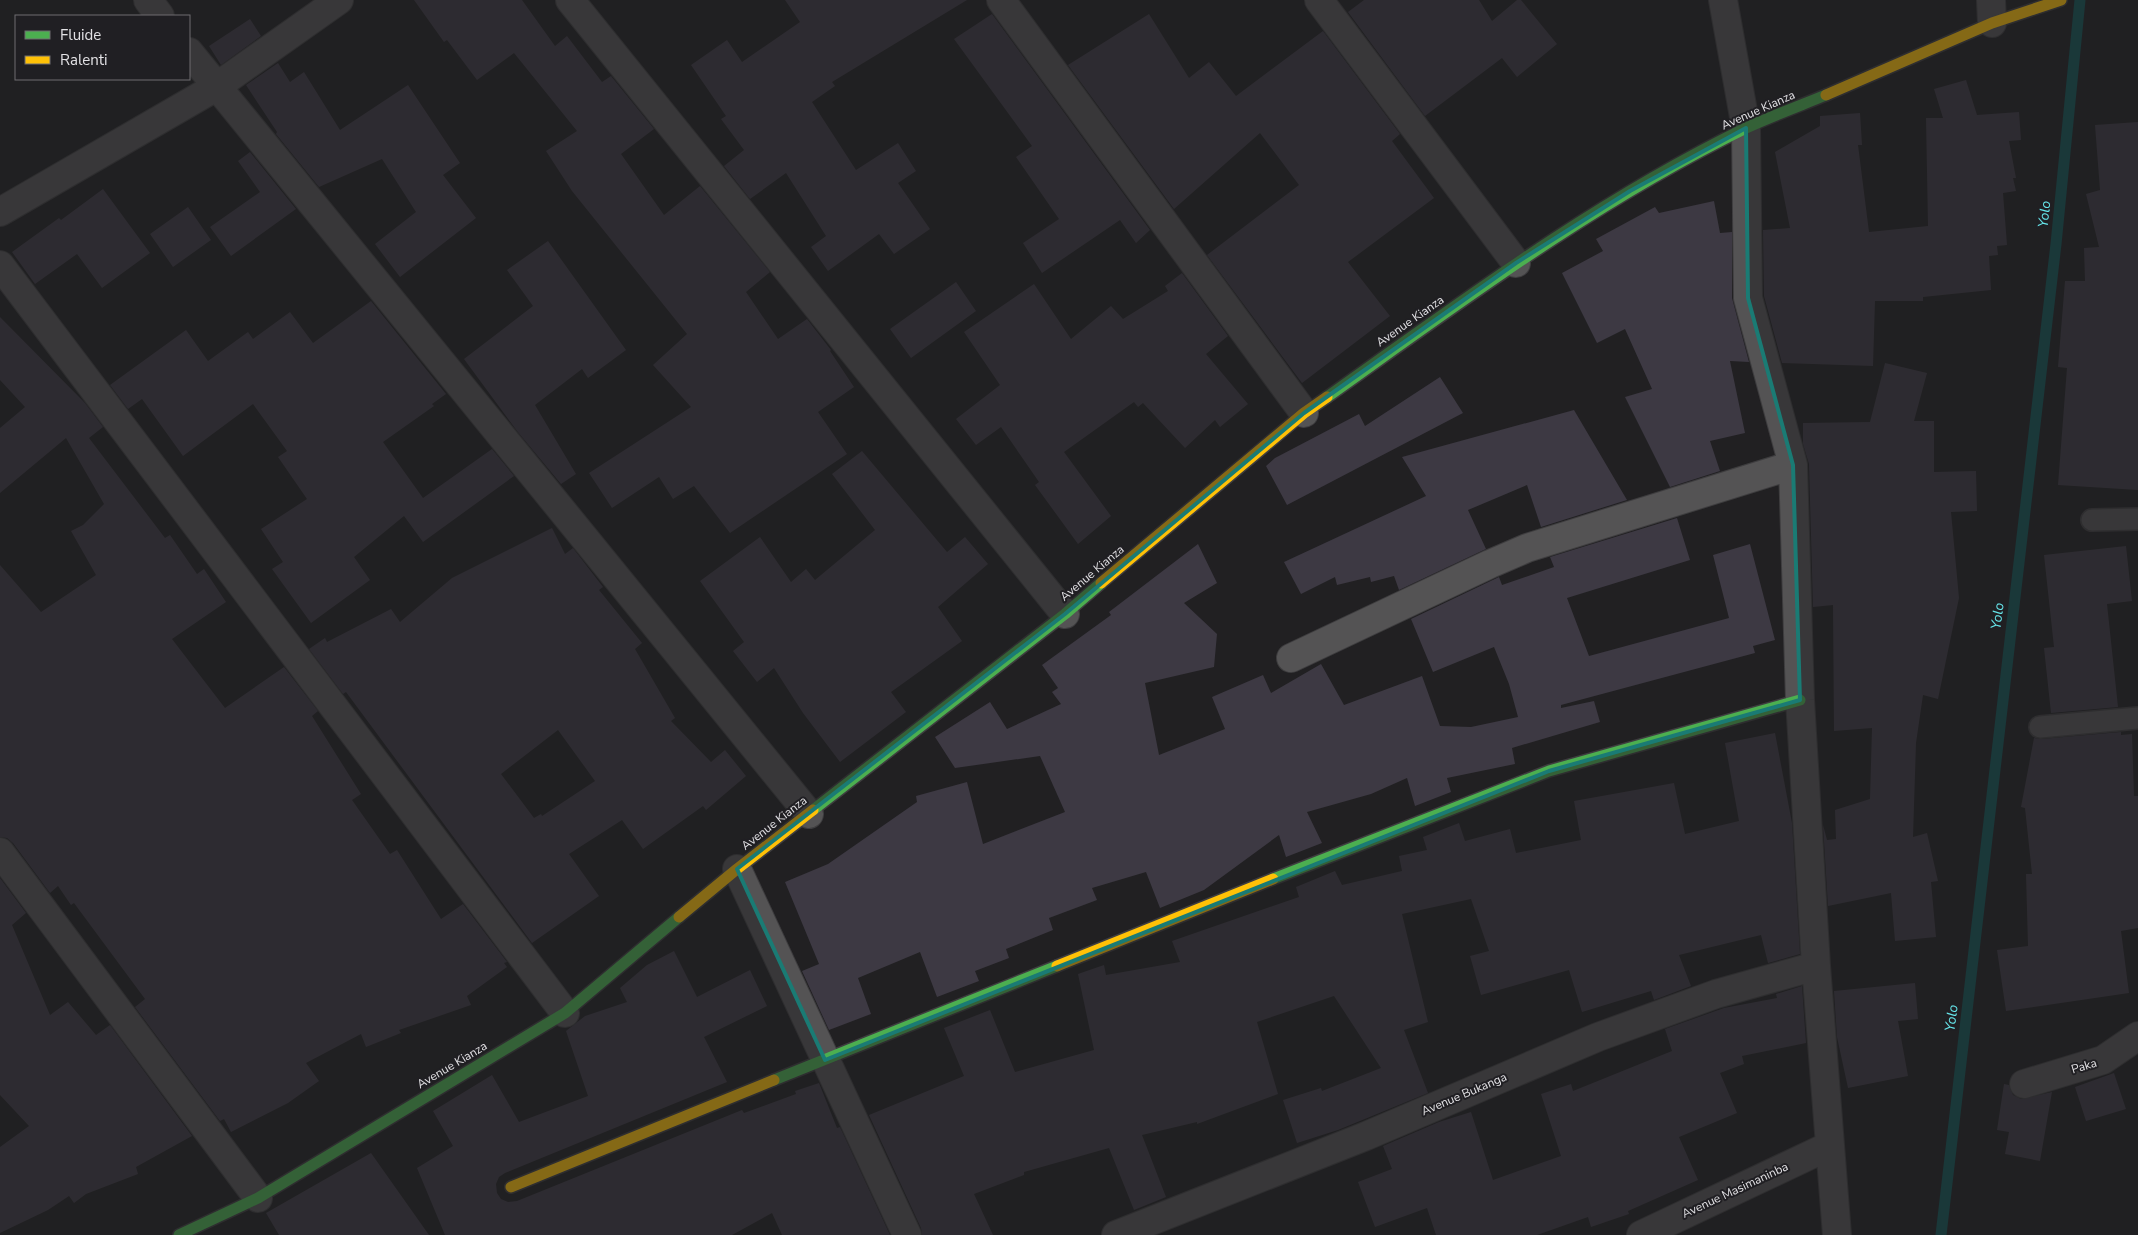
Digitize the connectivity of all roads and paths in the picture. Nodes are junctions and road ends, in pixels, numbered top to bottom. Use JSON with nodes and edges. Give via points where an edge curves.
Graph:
{"nodes":[{"id":1,"x":148,"y":0,"type":"edge"},
{"id":2,"x":340,"y":0,"type":"edge"},
{"id":3,"x":570,"y":0,"type":"edge"},
{"id":4,"x":1001,"y":0,"type":"edge"},
{"id":5,"x":1319,"y":0,"type":"edge"},
{"id":6,"x":1723,"y":0,"type":"edge"},
{"id":7,"x":2061,"y":0,"type":"edge"},
{"id":8,"x":1992,"y":12,"type":"edge"},
{"id":9,"x":159,"y":15,"type":"edge"},
{"id":10,"x":190,"y":53,"type":"edge"},
{"id":11,"x":216,"y":87,"type":"junction"},
{"id":12,"x":1746,"y":128,"type":"junction"},
{"id":13,"x":0,"y":212,"type":"edge"},
{"id":14,"x":1516,"y":263,"type":"junction"},
{"id":15,"x":0,"y":265,"type":"edge"},
{"id":16,"x":1304,"y":413,"type":"junction"},
{"id":17,"x":1793,"y":466,"type":"junction"},
{"id":18,"x":2138,"y":519,"type":"edge"},
{"id":19,"x":2092,"y":520,"type":"dead end"},
{"id":20,"x":1065,"y":614,"type":"junction"},
{"id":21,"x":1291,"y":658,"type":"dead end"},
{"id":22,"x":1800,"y":700,"type":"junction"},
{"id":23,"x":2138,"y":718,"type":"edge"},
{"id":24,"x":2040,"y":728,"type":"dead end"},
{"id":25,"x":809,"y":814,"type":"junction"},
{"id":26,"x":0,"y":852,"type":"edge"},
{"id":27,"x":737,"y":869,"type":"junction"},
{"id":28,"x":1816,"y":966,"type":"junction"},
{"id":29,"x":565,"y":1013,"type":"junction"},
{"id":30,"x":2138,"y":1036,"type":"edge"},
{"id":31,"x":825,"y":1060,"type":"junction"},
{"id":32,"x":2024,"y":1084,"type":"dead end"},
{"id":33,"x":1829,"y":1146,"type":"junction"},
{"id":34,"x":511,"y":1188,"type":"dead end"},
{"id":35,"x":258,"y":1198,"type":"junction"},
{"id":36,"x":179,"y":1235,"type":"edge"},
{"id":37,"x":907,"y":1235,"type":"edge"},
{"id":38,"x":1116,"y":1235,"type":"edge"},
{"id":39,"x":1641,"y":1235,"type":"edge"},
{"id":40,"x":1837,"y":1235,"type":"edge"}],
"edges":[{"from":1,"to":9,"type":"street"},
{"from":2,"to":11,"type":"street"},
{"from":3,"to":20,"type":"street"},
{"from":4,"to":16,"type":"street"},
{"from":5,"to":14,"type":"street"},
{"from":6,"to":12,"type":"street"},
{"from":7,"to":8,"type":"street","name":"Avenue Kianza","via":[[2044,6]]},
{"from":8,"to":12,"type":"street","name":"Avenue Kianza","via":[[1878,74]]},
{"from":10,"to":11,"type":"street"},
{"from":11,"to":13,"type":"street"},
{"from":11,"to":25,"type":"street"},
{"from":12,"to":14,"type":"street","name":"Avenue Kianza","via":[[1630,191]]},
{"from":12,"to":17,"type":"street","via":[[1748,298]]},
{"from":14,"to":16,"type":"street","name":"Avenue Kianza"},
{"from":15,"to":29,"type":"street"},
{"from":16,"to":20,"type":"street","name":"Avenue Kianza"},
{"from":17,"to":21,"type":"street","via":[[1527,548]]},
{"from":17,"to":22,"type":"street"},
{"from":18,"to":19,"type":"lane"},
{"from":20,"to":25,"type":"street","name":"Avenue Kianza"},
{"from":22,"to":28,"type":"street"},
{"from":22,"to":31,"type":"street","via":[[1549,771]]},
{"from":23,"to":24,"type":"lane"},
{"from":25,"to":27,"type":"street","name":"Avenue Kianza"},
{"from":26,"to":35,"type":"street"},
{"from":27,"to":29,"type":"street","name":"Avenue Kianza"},
{"from":27,"to":31,"type":"street"},
{"from":28,"to":33,"type":"street"},
{"from":28,"to":38,"type":"street","name":"Avenue Bukanga","via":[[1716,994],[1598,1037],[1366,1136]]},
{"from":29,"to":35,"type":"street","name":"Avenue Kianza"},
{"from":30,"to":32,"type":"street","name":"Paka","via":[[2103,1060]]},
{"from":31,"to":34,"type":"street"},
{"from":31,"to":37,"type":"street"},
{"from":33,"to":39,"type":"street","name":"Avenue Masimaninba"},
{"from":33,"to":40,"type":"street"},
{"from":35,"to":36,"type":"street","name":"Avenue Kianza"}]}
